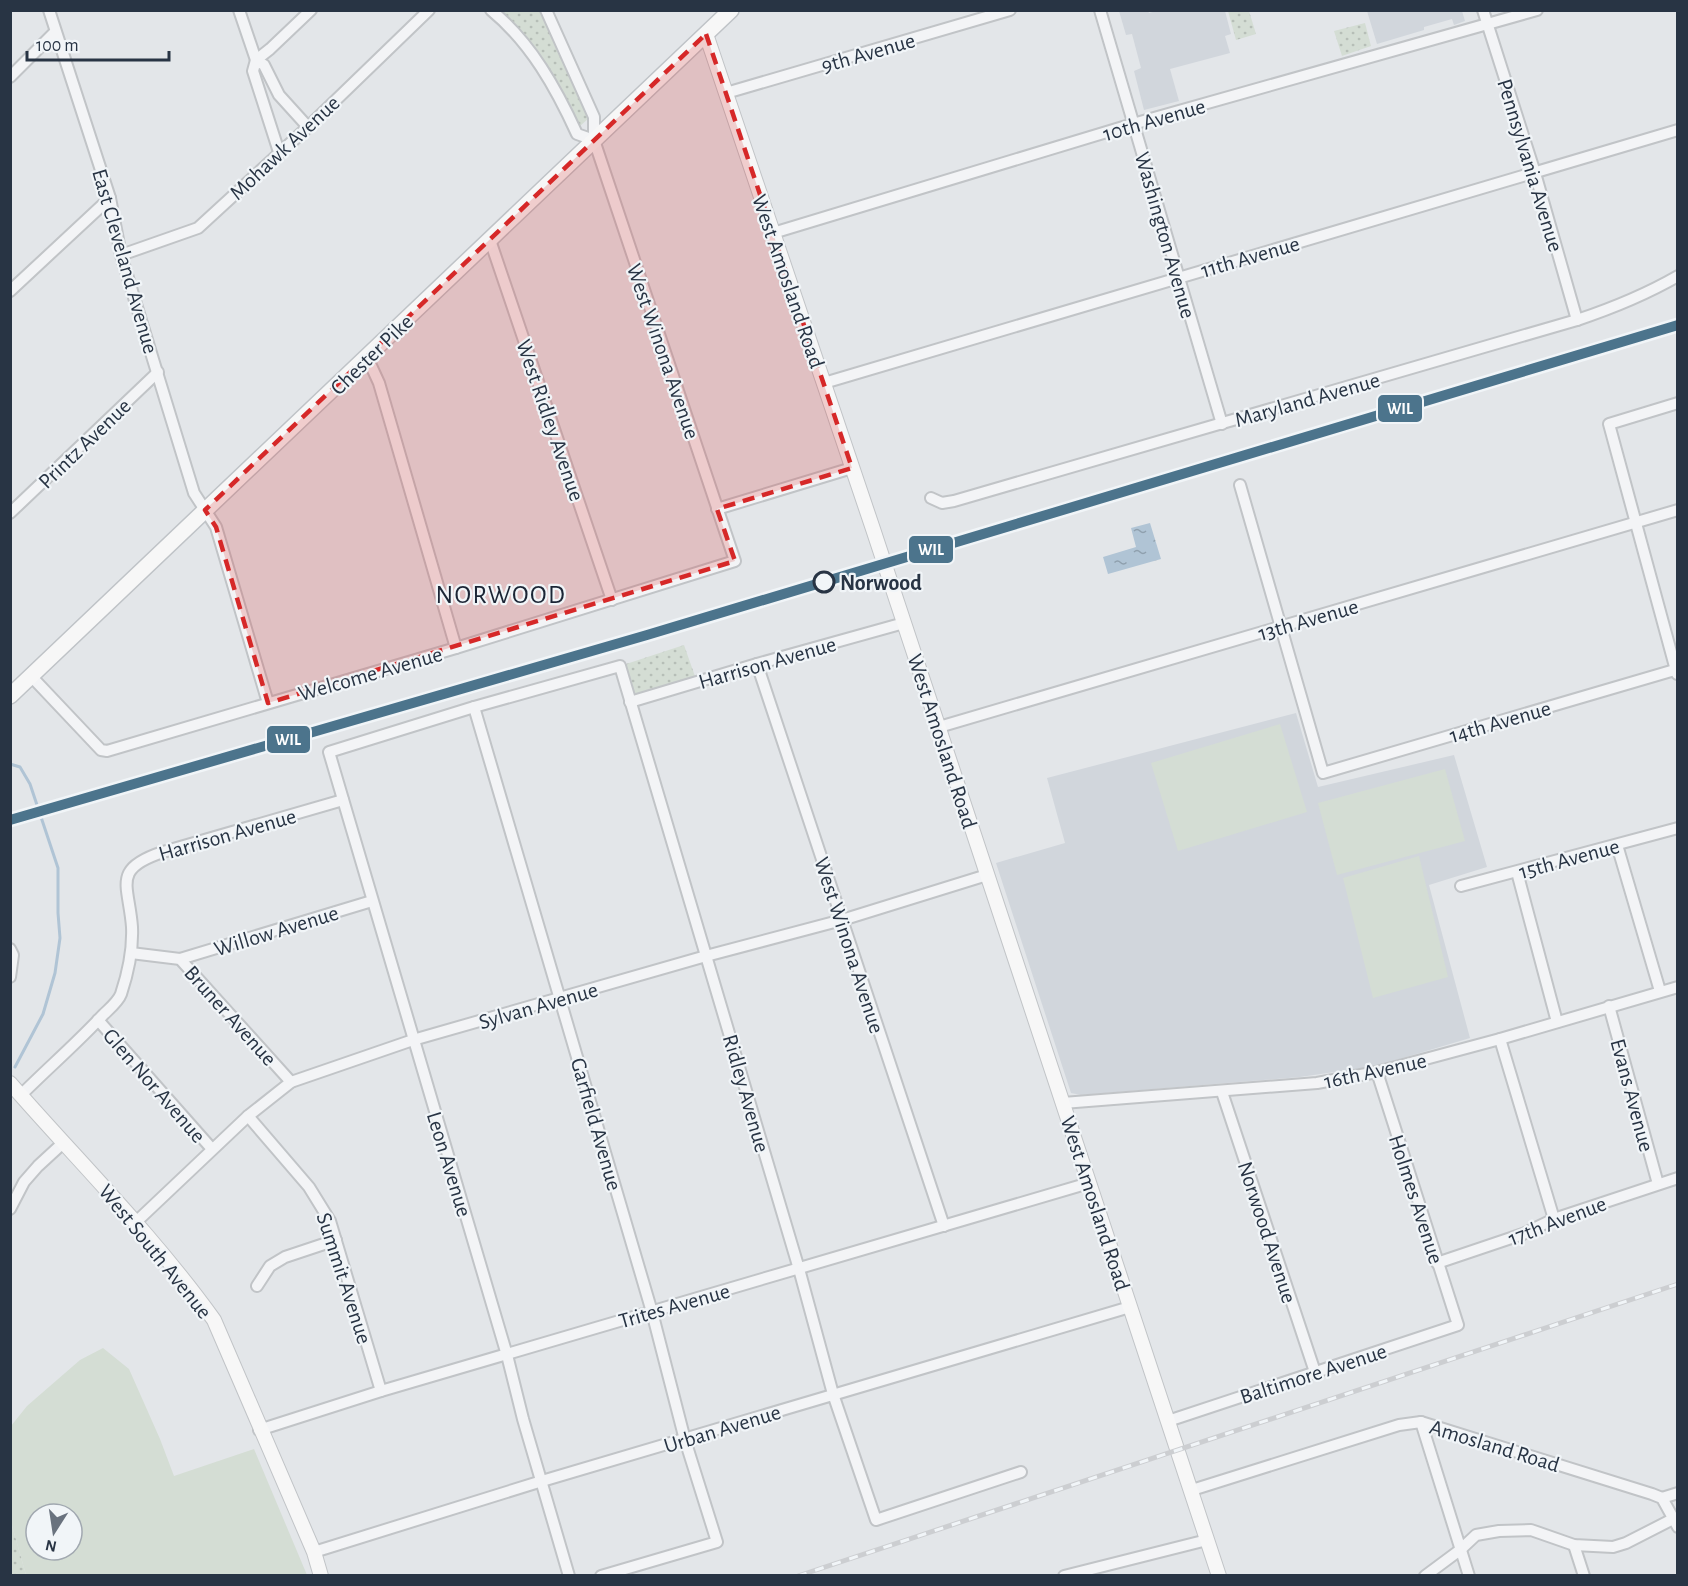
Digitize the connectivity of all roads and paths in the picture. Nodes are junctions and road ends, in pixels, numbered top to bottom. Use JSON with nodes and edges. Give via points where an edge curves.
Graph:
{"nodes":[{"id":1,"x":49,"y":10,"type":"edge"},
{"id":2,"x":238,"y":10,"type":"edge"},
{"id":3,"x":311,"y":10,"type":"edge"},
{"id":4,"x":429,"y":10,"type":"edge"},
{"id":5,"x":491,"y":10,"type":"edge"},
{"id":6,"x":546,"y":10,"type":"edge"},
{"id":7,"x":731,"y":10,"type":"edge"},
{"id":8,"x":1010,"y":10,"type":"edge"},
{"id":9,"x":1100,"y":10,"type":"edge"},
{"id":10,"x":1483,"y":10,"type":"edge"},
{"id":11,"x":1537,"y":10,"type":"edge"},
{"id":12,"x":1487,"y":25,"type":"junction"},
{"id":13,"x":55,"y":32,"type":"junction"},
{"id":14,"x":706,"y":34,"type":"junction"},
{"id":15,"x":256,"y":60,"type":"junction"},
{"id":16,"x":10,"y":76,"type":"edge"},
{"id":17,"x":726,"y":93,"type":"junction"},
{"id":18,"x":1133,"y":124,"type":"junction"},
{"id":19,"x":308,"y":127,"type":"junction"},
{"id":20,"x":1677,"y":130,"type":"edge"},
{"id":21,"x":594,"y":141,"type":"junction"},
{"id":22,"x":279,"y":152,"type":"junction"},
{"id":23,"x":1535,"y":173,"type":"junction"},
{"id":24,"x":110,"y":198,"type":"junction"},
{"id":25,"x":773,"y":233,"type":"junction"},
{"id":26,"x":490,"y":240,"type":"junction"},
{"id":27,"x":121,"y":255,"type":"junction"},
{"id":28,"x":1677,"y":276,"type":"edge"},
{"id":29,"x":1178,"y":277,"type":"junction"},
{"id":30,"x":10,"y":291,"type":"edge"},
{"id":31,"x":1577,"y":320,"type":"junction"},
{"id":32,"x":367,"y":357,"type":"junction"},
{"id":33,"x":158,"y":372,"type":"junction"},
{"id":34,"x":824,"y":383,"type":"junction"},
{"id":35,"x":1677,"y":403,"type":"edge"},
{"id":36,"x":1222,"y":424,"type":"junction"},
{"id":37,"x":852,"y":468,"type":"junction"},
{"id":38,"x":1240,"y":485,"type":"dead end"},
{"id":39,"x":931,"y":498,"type":"dead end"},
{"id":40,"x":717,"y":509,"type":"junction"},
{"id":41,"x":205,"y":510,"type":"junction"},
{"id":42,"x":1677,"y":510,"type":"edge"},
{"id":43,"x":10,"y":513,"type":"edge"},
{"id":44,"x":1635,"y":522,"type":"junction"},
{"id":45,"x":735,"y":561,"type":"joint"},
{"id":46,"x":612,"y":600,"type":"junction"},
{"id":47,"x":904,"y":623,"type":"junction"},
{"id":48,"x":1281,"y":627,"type":"junction"},
{"id":49,"x":456,"y":648,"type":"junction"},
{"id":50,"x":756,"y":664,"type":"junction"},
{"id":51,"x":1677,"y":671,"type":"edge"},
{"id":52,"x":31,"y":676,"type":"junction"},
{"id":53,"x":10,"y":696,"type":"edge"},
{"id":54,"x":630,"y":702,"type":"junction"},
{"id":55,"x":268,"y":703,"type":"junction"},
{"id":56,"x":474,"y":707,"type":"junction"},
{"id":57,"x":939,"y":727,"type":"junction"},
{"id":58,"x":343,"y":801,"type":"junction"},
{"id":59,"x":1677,"y":828,"type":"edge"},
{"id":60,"x":1617,"y":845,"type":"junction"},
{"id":61,"x":1517,"y":872,"type":"junction"},
{"id":62,"x":987,"y":875,"type":"junction"},
{"id":63,"x":1461,"y":886,"type":"dead end"},
{"id":64,"x":372,"y":901,"type":"junction"},
{"id":65,"x":842,"y":920,"type":"junction"},
{"id":66,"x":10,"y":949,"type":"edge"},
{"id":67,"x":131,"y":953,"type":"junction"},
{"id":68,"x":706,"y":956,"type":"junction"},
{"id":69,"x":180,"y":959,"type":"junction"},
{"id":70,"x":10,"y":977,"type":"edge"},
{"id":71,"x":1677,"y":987,"type":"edge"},
{"id":72,"x":1660,"y":991,"type":"junction"},
{"id":73,"x":560,"y":999,"type":"junction"},
{"id":74,"x":1609,"y":1006,"type":"junction"},
{"id":75,"x":98,"y":1020,"type":"junction"},
{"id":76,"x":1557,"y":1022,"type":"junction"},
{"id":77,"x":1500,"y":1039,"type":"junction"},
{"id":78,"x":413,"y":1041,"type":"junction"},
{"id":79,"x":1377,"y":1072,"type":"junction"},
{"id":80,"x":291,"y":1082,"type":"junction"},
{"id":81,"x":10,"y":1083,"type":"edge"},
{"id":82,"x":1222,"y":1092,"type":"junction"},
{"id":83,"x":21,"y":1095,"type":"junction"},
{"id":84,"x":1063,"y":1103,"type":"junction"},
{"id":85,"x":248,"y":1116,"type":"junction"},
{"id":86,"x":63,"y":1143,"type":"junction"},
{"id":87,"x":212,"y":1149,"type":"junction"},
{"id":88,"x":1677,"y":1178,"type":"edge"},
{"id":89,"x":1089,"y":1183,"type":"junction"},
{"id":90,"x":1658,"y":1184,"type":"junction"},
{"id":91,"x":10,"y":1209,"type":"edge"},
{"id":92,"x":1554,"y":1219,"type":"junction"},
{"id":93,"x":136,"y":1222,"type":"junction"},
{"id":94,"x":944,"y":1226,"type":"junction"},
{"id":95,"x":336,"y":1240,"type":"junction"},
{"id":96,"x":1437,"y":1263,"type":"junction"},
{"id":97,"x":799,"y":1269,"type":"junction"},
{"id":98,"x":257,"y":1286,"type":"dead end"},
{"id":99,"x":1131,"y":1307,"type":"junction"},
{"id":100,"x":652,"y":1312,"type":"junction"},
{"id":101,"x":1458,"y":1325,"type":"joint"},
{"id":102,"x":507,"y":1355,"type":"junction"},
{"id":103,"x":1315,"y":1372,"type":"junction"},
{"id":104,"x":381,"y":1391,"type":"junction"},
{"id":105,"x":833,"y":1394,"type":"junction"},
{"id":106,"x":1168,"y":1420,"type":"junction"},
{"id":107,"x":1421,"y":1422,"type":"junction"},
{"id":108,"x":259,"y":1430,"type":"junction"},
{"id":109,"x":685,"y":1440,"type":"junction"},
{"id":110,"x":1021,"y":1472,"type":"dead end"},
{"id":111,"x":542,"y":1481,"type":"junction"},
{"id":112,"x":1192,"y":1490,"type":"junction"},
{"id":113,"x":1677,"y":1493,"type":"edge"},
{"id":114,"x":1662,"y":1498,"type":"junction"},
{"id":115,"x":1675,"y":1523,"type":"edge"},
{"id":116,"x":1207,"y":1540,"type":"junction"},
{"id":117,"x":1574,"y":1545,"type":"junction"},
{"id":118,"x":1460,"y":1550,"type":"junction"},
{"id":119,"x":314,"y":1552,"type":"junction"},
{"id":120,"x":1109,"y":1570,"type":"edge"},
{"id":121,"x":321,"y":1575,"type":"edge"},
{"id":122,"x":569,"y":1575,"type":"edge"},
{"id":123,"x":601,"y":1575,"type":"edge"},
{"id":124,"x":1064,"y":1575,"type":"edge"},
{"id":125,"x":1219,"y":1575,"type":"edge"},
{"id":126,"x":1425,"y":1575,"type":"edge"},
{"id":127,"x":1469,"y":1575,"type":"edge"},
{"id":128,"x":1584,"y":1575,"type":"edge"}],
"edges":[{"from":1,"to":13,"type":"street","name":"East Cleveland Avenue"},
{"from":2,"to":15,"type":"street"},
{"from":3,"to":15,"type":"street"},
{"from":4,"to":19,"type":"street","name":"Mohawk Avenue"},
{"from":5,"to":21,"type":"street","via":[[517,35],[546,74],[577,134]]},
{"from":6,"to":21,"type":"street","name":"West Winona Avenue","via":[[594,117]]},
{"from":7,"to":14,"type":"main road","name":"Chester Pike"},
{"from":8,"to":17,"type":"street","name":"9th Avenue"},
{"from":9,"to":18,"type":"street","name":"Washington Avenue"},
{"from":10,"to":12,"type":"street","name":"Pennsylvania Avenue"},
{"from":11,"to":12,"type":"street","name":"10th Avenue"},
{"from":12,"to":18,"type":"street","name":"10th Avenue"},
{"from":12,"to":23,"type":"street","name":"Pennsylvania Avenue"},
{"from":13,"to":16,"type":"street"},
{"from":13,"to":24,"type":"street","name":"East Cleveland Avenue"},
{"from":14,"to":17,"type":"street","name":"West Amosland Road"},
{"from":14,"to":21,"type":"main road","name":"Chester Pike"},
{"from":15,"to":19,"type":"street","via":[[264,65],[279,95]]},
{"from":15,"to":22,"type":"street","via":[[253,70]]},
{"from":17,"to":25,"type":"street","name":"West Amosland Road"},
{"from":18,"to":25,"type":"street","name":"10th Avenue"},
{"from":18,"to":29,"type":"street","name":"Washington Avenue"},
{"from":19,"to":22,"type":"street","name":"Mohawk Avenue"},
{"from":20,"to":23,"type":"street","name":"11th Avenue"},
{"from":21,"to":26,"type":"main road","name":"Chester Pike"},
{"from":21,"to":40,"type":"street","name":"West Winona Avenue"},
{"from":22,"to":27,"type":"street","name":"Mohawk Avenue","via":[[198,228]]},
{"from":23,"to":29,"type":"street","name":"11th Avenue"},
{"from":23,"to":31,"type":"street","name":"Pennsylvania Avenue"},
{"from":24,"to":27,"type":"street","name":"East Cleveland Avenue"},
{"from":24,"to":30,"type":"street"},
{"from":25,"to":34,"type":"street","name":"West Amosland Road"},
{"from":26,"to":32,"type":"main road","name":"Chester Pike"},
{"from":26,"to":46,"type":"street","name":"West Ridley Avenue"},
{"from":27,"to":33,"type":"street","name":"East Cleveland Avenue"},
{"from":28,"to":31,"type":"street","name":"Maryland Avenue","via":[[1616,307]]},
{"from":29,"to":34,"type":"street","name":"11th Avenue"},
{"from":29,"to":36,"type":"street","name":"Washington Avenue"},
{"from":31,"to":36,"type":"street","name":"Maryland Avenue"},
{"from":32,"to":41,"type":"main road","name":"Chester Pike"},
{"from":32,"to":49,"type":"street","via":[[379,383]]},
{"from":33,"to":41,"type":"street","name":"East Cleveland Avenue","via":[[194,493]]},
{"from":33,"to":43,"type":"street","name":"Printz Avenue"},
{"from":34,"to":37,"type":"street","name":"West Amosland Road"},
{"from":35,"to":44,"type":"street","via":[[1609,424]]},
{"from":36,"to":39,"type":"street","name":"Maryland Avenue","via":[[954,501]]},
{"from":37,"to":40,"type":"street"},
{"from":37,"to":47,"type":"street","name":"West Amosland Road"},
{"from":38,"to":48,"type":"street"},
{"from":40,"to":45,"type":"street","name":"West Winona Avenue"},
{"from":41,"to":52,"type":"main road","name":"Chester Pike"},
{"from":41,"to":55,"type":"street","name":"East Cleveland Avenue","via":[[216,527]]},
{"from":42,"to":44,"type":"street","name":"13th Avenue"},
{"from":44,"to":48,"type":"street","name":"13th Avenue"},
{"from":44,"to":51,"type":"street"},
{"from":45,"to":46,"type":"street","name":"Welcome Avenue"},
{"from":46,"to":49,"type":"street","name":"Welcome Avenue"},
{"from":47,"to":50,"type":"street","name":"Harrison Avenue"},
{"from":47,"to":57,"type":"street","name":"West Amosland Road"},
{"from":48,"to":51,"type":"street","name":"14th Avenue","via":[[1323,773]]},
{"from":48,"to":57,"type":"street","name":"13th Avenue"},
{"from":49,"to":55,"type":"street","name":"Welcome Avenue"},
{"from":50,"to":54,"type":"street","name":"Harrison Avenue"},
{"from":50,"to":65,"type":"street","name":"West Winona Avenue"},
{"from":52,"to":53,"type":"main road","name":"Chester Pike"},
{"from":52,"to":55,"type":"street","name":"Welcome Avenue","via":[[101,750],[107,751]]},
{"from":54,"to":56,"type":"street","name":"Ridley Avenue","via":[[620,666]]},
{"from":54,"to":68,"type":"street","name":"Ridley Avenue"},
{"from":56,"to":58,"type":"street","name":"Leon Avenue","via":[[329,752]]},
{"from":56,"to":73,"type":"street","name":"Garfield Avenue"},
{"from":57,"to":62,"type":"street","name":"West Amosland Road"},
{"from":58,"to":64,"type":"street","name":"Leon Avenue"},
{"from":58,"to":67,"type":"street","name":"Harrison Avenue","via":[[140,862],[130,872],[125,890],[132,927]]},
{"from":59,"to":60,"type":"street","name":"15th Avenue"},
{"from":60,"to":61,"type":"street","name":"15th Avenue"},
{"from":60,"to":72,"type":"street"},
{"from":61,"to":63,"type":"street","name":"15th Avenue"},
{"from":61,"to":76,"type":"street"},
{"from":62,"to":65,"type":"street","name":"Sylvan Avenue"},
{"from":62,"to":84,"type":"street","name":"West Amosland Road"},
{"from":64,"to":69,"type":"street","name":"Willow Avenue"},
{"from":64,"to":78,"type":"street","name":"Leon Avenue"},
{"from":65,"to":68,"type":"street","name":"Sylvan Avenue"},
{"from":65,"to":94,"type":"street","name":"West Winona Avenue"},
{"from":66,"to":70,"type":"street"},
{"from":67,"to":69,"type":"street","name":"Bruner Avenue"},
{"from":67,"to":75,"type":"street","name":"Harrison Avenue","via":[[120,997]]},
{"from":68,"to":73,"type":"street","name":"Sylvan Avenue"},
{"from":68,"to":97,"type":"street","name":"Ridley Avenue"},
{"from":69,"to":80,"type":"street","name":"Bruner Avenue"},
{"from":71,"to":72,"type":"street","name":"16th Avenue"},
{"from":72,"to":74,"type":"street","name":"16th Avenue"},
{"from":73,"to":78,"type":"street","name":"Sylvan Avenue"},
{"from":73,"to":100,"type":"street","name":"Garfield Avenue"},
{"from":74,"to":76,"type":"street","name":"16th Avenue"},
{"from":74,"to":90,"type":"street","name":"Evans Avenue"},
{"from":75,"to":83,"type":"street","name":"Harrison Avenue"},
{"from":75,"to":87,"type":"street","name":"Glen Nor Avenue"},
{"from":76,"to":77,"type":"street","name":"16th Avenue"},
{"from":77,"to":79,"type":"street","name":"16th Avenue"},
{"from":77,"to":92,"type":"street"},
{"from":78,"to":80,"type":"street","name":"Sylvan Avenue"},
{"from":78,"to":102,"type":"street","name":"Leon Avenue"},
{"from":79,"to":82,"type":"street","name":"16th Avenue","via":[[1317,1083]]},
{"from":79,"to":96,"type":"street","name":"Holmes Avenue"},
{"from":80,"to":85,"type":"street","name":"Sylvan Avenue"},
{"from":81,"to":83,"type":"street","name":"West South Avenue"},
{"from":82,"to":84,"type":"street","name":"16th Avenue"},
{"from":82,"to":103,"type":"street","name":"Norwood Avenue"},
{"from":83,"to":86,"type":"street","name":"West South Avenue"},
{"from":84,"to":89,"type":"street","name":"West Amosland Road"},
{"from":85,"to":87,"type":"street","name":"Sylvan Avenue"},
{"from":85,"to":95,"type":"street","name":"Summit Avenue","via":[[309,1187],[330,1221]]},
{"from":86,"to":91,"type":"street","via":[[24,1182]]},
{"from":86,"to":93,"type":"street","name":"West South Avenue"},
{"from":87,"to":93,"type":"street","name":"Sylvan Avenue"},
{"from":88,"to":90,"type":"street","name":"17th Avenue"},
{"from":89,"to":94,"type":"street","name":"Trites Avenue"},
{"from":89,"to":99,"type":"street","name":"West Amosland Road"},
{"from":90,"to":92,"type":"street","name":"17th Avenue"},
{"from":92,"to":96,"type":"street","name":"17th Avenue","via":[[1523,1234]]},
{"from":93,"to":108,"type":"street","name":"West South Avenue","via":[[214,1320]]},
{"from":94,"to":97,"type":"street","name":"Trites Avenue"},
{"from":95,"to":98,"type":"street","via":[[285,1257],[270,1266]]},
{"from":95,"to":104,"type":"street","name":"Summit Avenue"},
{"from":96,"to":101,"type":"street","name":"Holmes Avenue"},
{"from":97,"to":100,"type":"street","name":"Trites Avenue"},
{"from":97,"to":105,"type":"street","name":"Ridley Avenue"},
{"from":99,"to":105,"type":"street","name":"Urban Avenue"},
{"from":99,"to":106,"type":"street","name":"West Amosland Road"},
{"from":100,"to":102,"type":"street","name":"Trites Avenue"},
{"from":100,"to":109,"type":"street","name":"Garfield Avenue"},
{"from":101,"to":103,"type":"street","name":"Baltimore Avenue"},
{"from":102,"to":104,"type":"street","name":"Trites Avenue"},
{"from":102,"to":111,"type":"street","name":"Leon Avenue"},
{"from":103,"to":106,"type":"street","name":"Baltimore Avenue"},
{"from":104,"to":108,"type":"street","name":"Trites Avenue"},
{"from":105,"to":109,"type":"street","name":"Urban Avenue"},
{"from":105,"to":110,"type":"street","name":"Ridley Avenue","via":[[876,1520]]},
{"from":106,"to":112,"type":"street","name":"West Amosland Road"},
{"from":107,"to":112,"type":"street","name":"Amosland Road","via":[[1399,1425]]},
{"from":107,"to":114,"type":"street","name":"Amosland Road"},
{"from":107,"to":118,"type":"street"},
{"from":108,"to":119,"type":"street","name":"West South Avenue"},
{"from":109,"to":111,"type":"street","name":"Urban Avenue"},
{"from":109,"to":123,"type":"street","name":"Garfield Avenue","via":[[717,1542]]},
{"from":111,"to":119,"type":"street","name":"Urban Avenue"},
{"from":111,"to":122,"type":"street","name":"Leon Avenue"},
{"from":112,"to":116,"type":"street","name":"West Amosland Road"},
{"from":113,"to":114,"type":"street"},
{"from":114,"to":115,"type":"street"},
{"from":115,"to":117,"type":"street","via":[[1613,1546]]},
{"from":116,"to":120,"type":"street"},
{"from":116,"to":125,"type":"street","name":"West Amosland Road"},
{"from":117,"to":118,"type":"street","via":[[1531,1530],[1499,1531],[1476,1535]]},
{"from":117,"to":128,"type":"street"},
{"from":118,"to":126,"type":"street"},
{"from":118,"to":127,"type":"street"},
{"from":119,"to":121,"type":"street","name":"West South Avenue"},
{"from":120,"to":124,"type":"street"}]}
